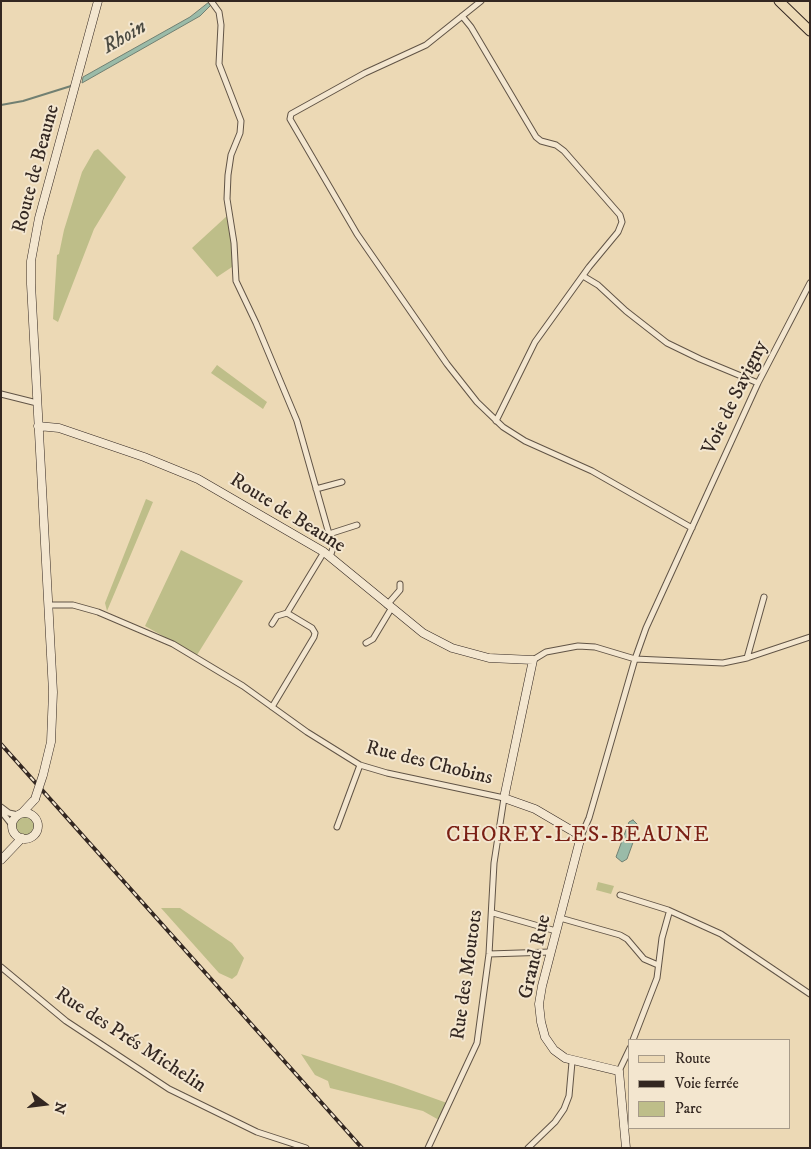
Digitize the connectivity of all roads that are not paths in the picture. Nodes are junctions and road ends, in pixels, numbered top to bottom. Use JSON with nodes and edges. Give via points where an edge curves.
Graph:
{"nodes":[{"id":1,"x":98,"y":1,"type":"edge"},
{"id":2,"x":211,"y":1,"type":"edge"},
{"id":3,"x":480,"y":1,"type":"edge"},
{"id":4,"x":779,"y":1,"type":"edge"},
{"id":5,"x":462,"y":16,"type":"junction"},
{"id":6,"x":810,"y":31,"type":"edge"},
{"id":7,"x":584,"y":276,"type":"junction"},
{"id":8,"x":810,"y":283,"type":"edge"},
{"id":9,"x":758,"y":383,"type":"junction"},
{"id":10,"x":1,"y":394,"type":"edge"},
{"id":11,"x":37,"y":403,"type":"junction"},
{"id":12,"x":496,"y":421,"type":"junction"},
{"id":13,"x":38,"y":426,"type":"junction"},
{"id":14,"x":342,"y":482,"type":"dead end"},
{"id":15,"x":316,"y":488,"type":"junction"},
{"id":16,"x":358,"y":526,"type":"dead end"},
{"id":17,"x":692,"y":528,"type":"junction"},
{"id":18,"x":329,"y":534,"type":"junction"},
{"id":19,"x":327,"y":555,"type":"junction"},
{"id":20,"x":400,"y":584,"type":"dead end"},
{"id":21,"x":764,"y":597,"type":"dead end"},
{"id":22,"x":48,"y":605,"type":"junction"},
{"id":23,"x":389,"y":607,"type":"junction"},
{"id":24,"x":286,"y":613,"type":"junction"},
{"id":25,"x":272,"y":624,"type":"dead end"},
{"id":26,"x":810,"y":637,"type":"edge"},
{"id":27,"x":366,"y":643,"type":"dead end"},
{"id":28,"x":747,"y":658,"type":"junction"},
{"id":29,"x":635,"y":659,"type":"junction"},
{"id":30,"x":533,"y":660,"type":"junction"},
{"id":31,"x":272,"y":707,"type":"junction"},
{"id":32,"x":360,"y":765,"type":"junction"},
{"id":33,"x":504,"y":798,"type":"junction"},
{"id":34,"x":35,"y":799,"type":"junction"},
{"id":35,"x":1,"y":807,"type":"edge"},
{"id":36,"x":1,"y":811,"type":"edge"},
{"id":37,"x":20,"y":814,"type":"junction"},
{"id":38,"x":34,"y":817,"type":"junction"},
{"id":39,"x":337,"y":827,"type":"dead end"},
{"id":40,"x":13,"y":828,"type":"junction"},
{"id":41,"x":581,"y":836,"type":"junction"},
{"id":42,"x":22,"y":838,"type":"junction"},
{"id":43,"x":6,"y":852,"type":"junction"},
{"id":44,"x":1,"y":860,"type":"edge"},
{"id":45,"x":620,"y":895,"type":"dead end"},
{"id":46,"x":493,"y":913,"type":"junction"},
{"id":47,"x":669,"y":913,"type":"junction"},
{"id":48,"x":560,"y":918,"type":"junction"},
{"id":49,"x":556,"y":931,"type":"junction"},
{"id":50,"x":550,"y":952,"type":"junction"},
{"id":51,"x":489,"y":954,"type":"junction"},
{"id":52,"x":658,"y":965,"type":"junction"},
{"id":53,"x":1,"y":967,"type":"edge"},
{"id":54,"x":810,"y":994,"type":"edge"},
{"id":55,"x":633,"y":1039,"type":"edge"},
{"id":56,"x":628,"y":1052,"type":"edge"},
{"id":57,"x":572,"y":1062,"type":"junction"},
{"id":58,"x":619,"y":1071,"type":"junction"},
{"id":59,"x":306,"y":1148,"type":"edge"},
{"id":60,"x":428,"y":1148,"type":"edge"},
{"id":61,"x":528,"y":1148,"type":"edge"},
{"id":62,"x":626,"y":1148,"type":"edge"}],
"edges":[{"from":1,"to":11,"type":"street","name":"Route de Beaune","via":[[34,242],[30,284]]},
{"from":2,"to":15,"type":"street","via":[[221,25],[219,64],[241,121],[231,155],[227,199],[236,281],[296,420]]},
{"from":3,"to":5,"type":"street"},
{"from":4,"to":6,"type":"main road"},
{"from":5,"to":7,"type":"street","via":[[536,137],[564,151],[620,215],[621,228]]},
{"from":5,"to":12,"type":"street","via":[[426,45],[365,73],[291,114],[290,119],[357,234],[447,364]]},
{"from":7,"to":9,"type":"street","via":[[667,343]]},
{"from":7,"to":12,"type":"street","via":[[535,342]]},
{"from":8,"to":9,"type":"street","name":"Voie de Savigny"},
{"from":9,"to":17,"type":"street","name":"Voie de Savigny"},
{"from":10,"to":11,"type":"street"},
{"from":11,"to":13,"type":"street","name":"Route de Beaune"},
{"from":12,"to":17,"type":"street","via":[[525,441],[592,471]]},
{"from":13,"to":19,"type":"street","name":"Route de Beaune","via":[[58,428],[169,466],[251,509]]},
{"from":13,"to":22,"type":"street","name":"Route de Beaune"},
{"from":14,"to":15,"type":"street"},
{"from":15,"to":18,"type":"street"},
{"from":16,"to":18,"type":"street"},
{"from":17,"to":29,"type":"street","name":"Voie de Savigny"},
{"from":18,"to":19,"type":"street","via":[[333,548]]},
{"from":19,"to":23,"type":"street","name":"Route de Beaune"},
{"from":19,"to":24,"type":"street"},
{"from":20,"to":23,"type":"street","via":[[400,590]]},
{"from":21,"to":28,"type":"street"},
{"from":22,"to":31,"type":"street","name":"Rue des Chobins","via":[[80,606],[153,634],[243,686]]},
{"from":22,"to":34,"type":"street","name":"Route de Beaune","bridge":true,"via":[[53,716],[50,751]]},
{"from":23,"to":27,"type":"street","via":[[372,639]]},
{"from":23,"to":30,"type":"street","name":"Route de Beaune","via":[[424,633],[452,648],[489,658]]},
{"from":24,"to":25,"type":"street","via":[[277,616]]},
{"from":24,"to":31,"type":"street","via":[[315,633]]},
{"from":26,"to":28,"type":"street"},
{"from":28,"to":29,"type":"street","via":[[703,664]]},
{"from":29,"to":30,"type":"street","via":[[595,647],[578,646],[546,652]]},
{"from":29,"to":41,"type":"street","name":"Voie de Savigny"},
{"from":30,"to":33,"type":"street"},
{"from":31,"to":32,"type":"street","name":"Rue des Chobins"},
{"from":32,"to":33,"type":"street","name":"Rue des Chobins","via":[[388,774]]},
{"from":32,"to":39,"type":"street"},
{"from":33,"to":41,"type":"street","via":[[535,809]]},
{"from":33,"to":46,"type":"street","name":"Rue des Moutots","via":[[494,863]]},
{"from":34,"to":37,"type":"street"},
{"from":34,"to":38,"type":"street"},
{"from":35,"to":37,"type":"street","via":[[9,813]]},
{"from":36,"to":40,"type":"street"},
{"from":37,"to":38,"type":"street"},
{"from":37,"to":40,"type":"street"},
{"from":38,"to":42,"type":"street","via":[[36,831]]},
{"from":40,"to":42,"type":"street"},
{"from":40,"to":43,"type":"street"},
{"from":41,"to":48,"type":"street","name":"Grand Rue"},
{"from":42,"to":43,"type":"street"},
{"from":43,"to":44,"type":"street"},
{"from":45,"to":47,"type":"street"},
{"from":46,"to":49,"type":"street"},
{"from":46,"to":51,"type":"street","name":"Rue des Moutots"},
{"from":47,"to":52,"type":"street"},
{"from":47,"to":54,"type":"street","via":[[720,934]]},
{"from":48,"to":49,"type":"street","name":"Grand Rue"},
{"from":48,"to":52,"type":"street","via":[[620,935],[644,960]]},
{"from":49,"to":50,"type":"street","name":"Grand Rue"},
{"from":50,"to":51,"type":"street"},
{"from":50,"to":57,"type":"street","name":"Grand Rue","via":[[540,1004],[541,1022],[545,1037],[554,1050]]},
{"from":51,"to":60,"type":"street","name":"Rue des Moutots","via":[[477,1043]]},
{"from":52,"to":55,"type":"street","via":[[652,993]]},
{"from":53,"to":59,"type":"street","name":"Rue des Prés Michelin","via":[[66,1021],[168,1090],[257,1132]]},
{"from":56,"to":58,"type":"street"},
{"from":57,"to":58,"type":"street","name":"Grand Rue"},
{"from":57,"to":61,"type":"street","via":[[569,1096],[564,1109]]},
{"from":58,"to":62,"type":"street"}]}
